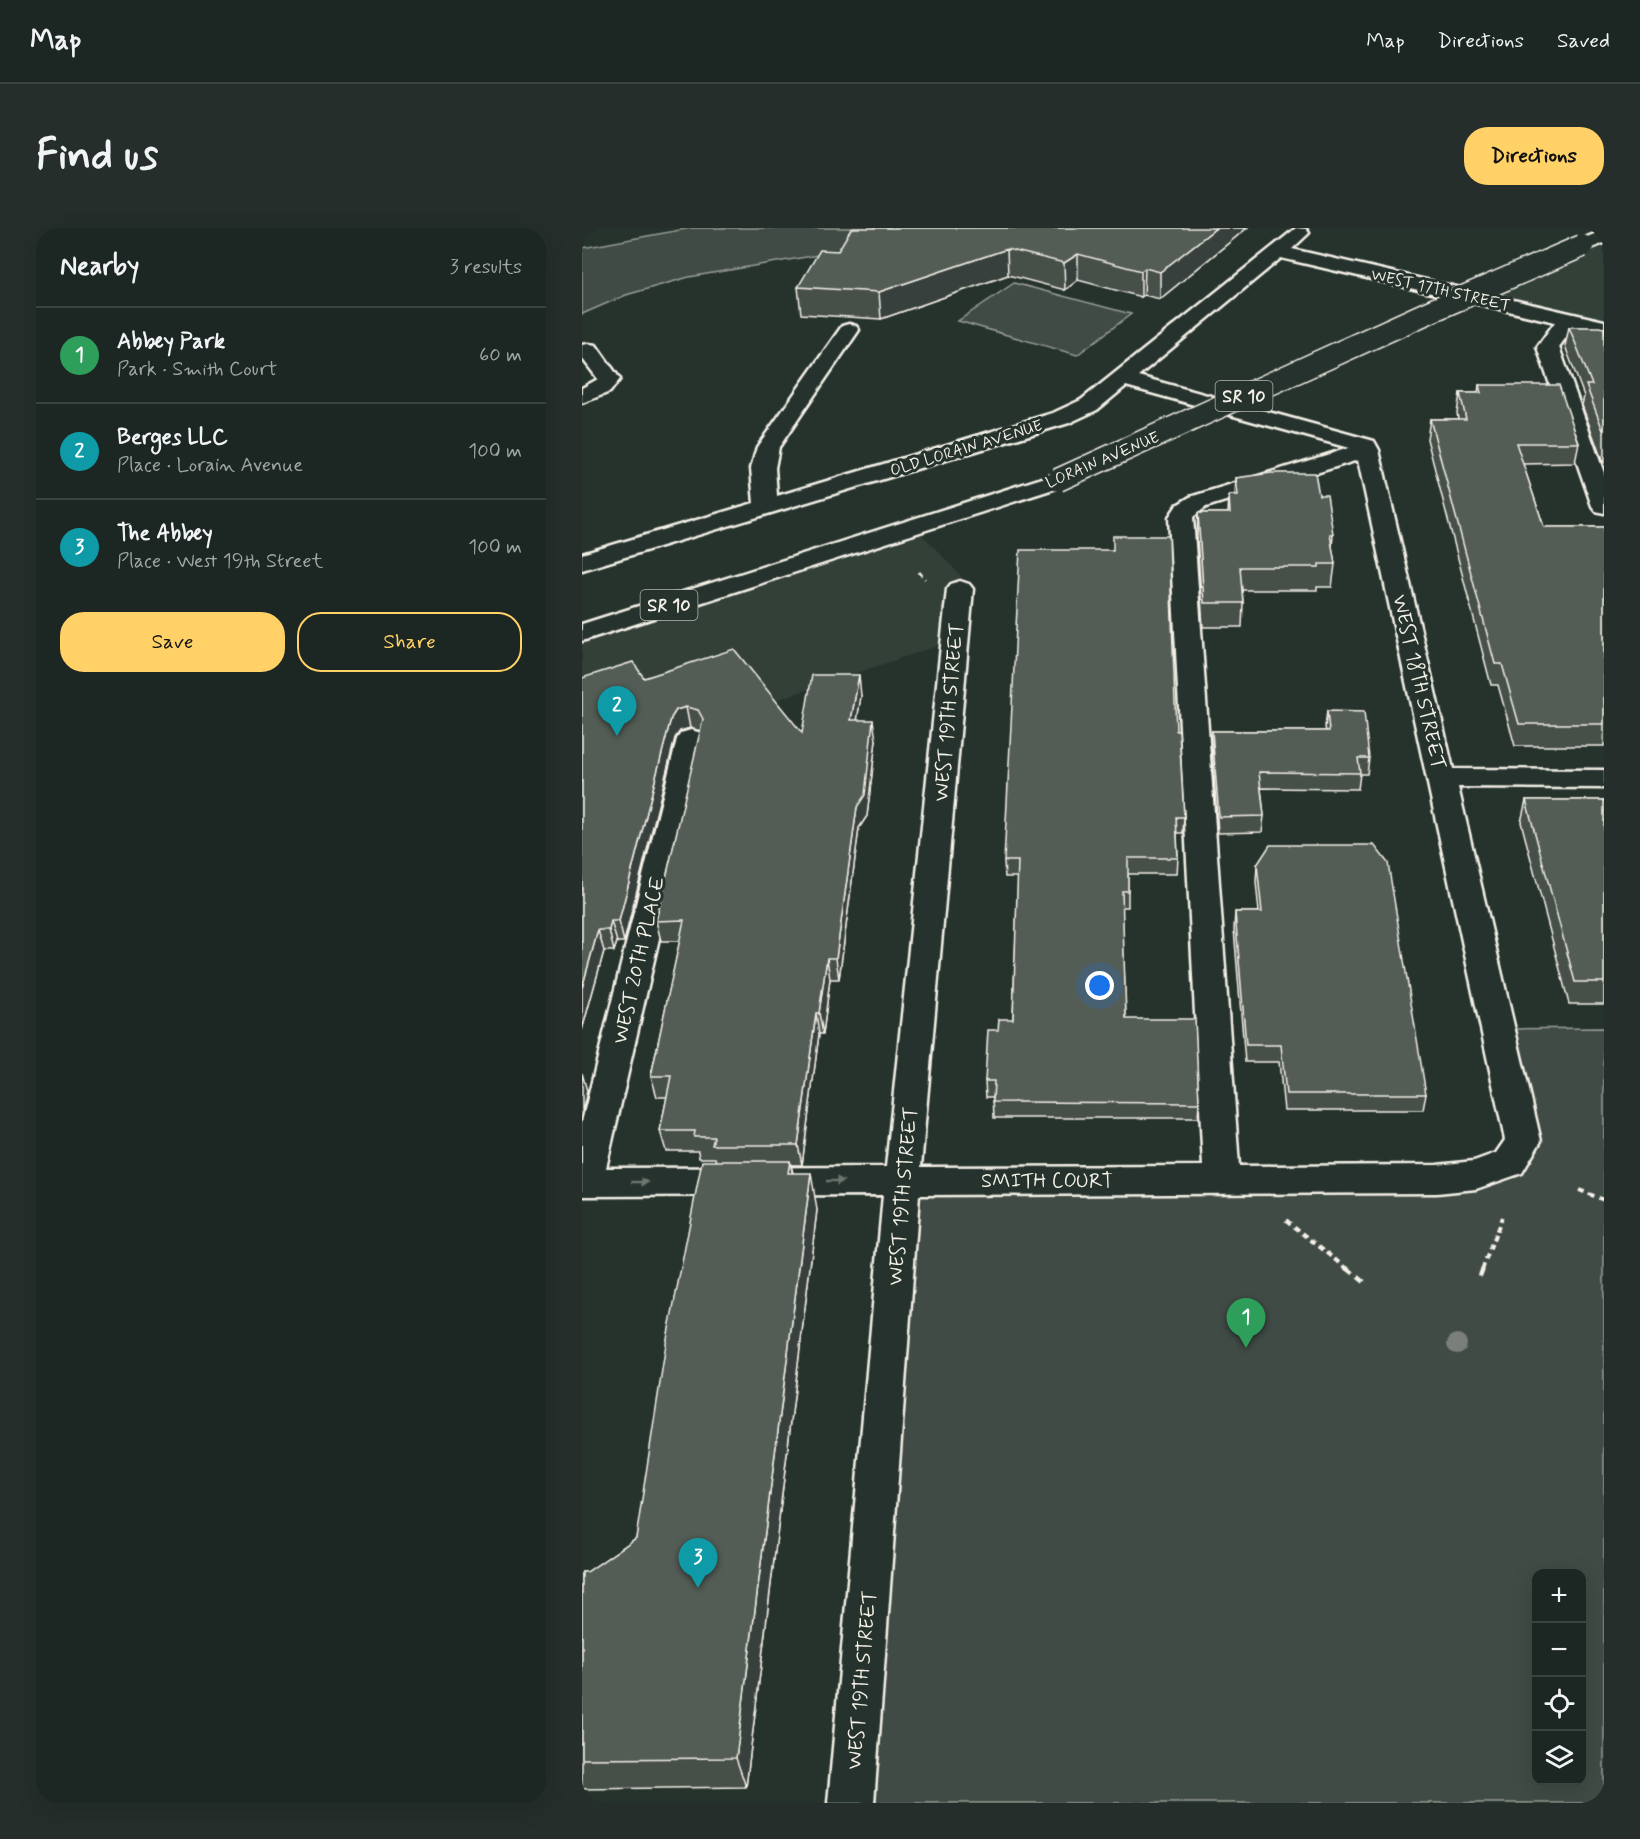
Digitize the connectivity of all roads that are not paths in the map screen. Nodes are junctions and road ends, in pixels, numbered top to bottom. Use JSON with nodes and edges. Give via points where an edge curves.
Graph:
{"nodes":[{"id":1,"x":1299,"y":233,"type":"dead end"},
{"id":2,"x":1604,"y":236,"type":"edge"},
{"id":3,"x":1277,"y":251,"type":"junction"},
{"id":4,"x":1569,"y":319,"type":"junction"},
{"id":5,"x":1604,"y":327,"type":"edge"},
{"id":6,"x":849,"y":330,"type":"edge"},
{"id":7,"x":582,"y":352,"type":"edge"},
{"id":8,"x":1121,"y":378,"type":"junction"},
{"id":9,"x":582,"y":396,"type":"edge"},
{"id":10,"x":1367,"y":450,"type":"junction"},
{"id":11,"x":1604,"y":506,"type":"edge"},
{"id":12,"x":766,"y":508,"type":"junction"},
{"id":13,"x":582,"y":562,"type":"edge"},
{"id":14,"x":960,"y":589,"type":"dead end"},
{"id":15,"x":582,"y":633,"type":"edge"},
{"id":16,"x":691,"y":738,"type":"dead end"},
{"id":17,"x":1441,"y":778,"type":"junction"},
{"id":18,"x":1604,"y":779,"type":"edge"},
{"id":19,"x":1509,"y":1163,"type":"joint"},
{"id":20,"x":1222,"y":1179,"type":"junction"},
{"id":21,"x":902,"y":1181,"type":"junction"},
{"id":22,"x":584,"y":1182,"type":"edge"},
{"id":23,"x":851,"y":1803,"type":"edge"}],
"edges":[{"from":1,"to":3,"type":"street","name":"OLD LORAIN AVENUE"},
{"from":2,"to":15,"type":"street","name":"LORAIN AVENUE","number":"SR 10","bridge":true,"via":[[1058,480]]},
{"from":3,"to":4,"type":"street","name":"WEST 17TH STREET"},
{"from":3,"to":8,"type":"street","name":"OLD LORAIN AVENUE"},
{"from":4,"to":5,"type":"street","name":"WEST 17TH STREET"},
{"from":4,"to":11,"type":"street","via":[[1548,347]]},
{"from":6,"to":12,"type":"street","via":[[768,447],[764,468]]},
{"from":7,"to":9,"type":"street","via":[[588,350],[609,379],[602,387]]},
{"from":8,"to":10,"type":"street","via":[[1366,446]]},
{"from":8,"to":12,"type":"street","name":"OLD LORAIN AVENUE","via":[[1089,405],[1060,418]]},
{"from":10,"to":17,"type":"street","name":"WEST 18TH STREET"},
{"from":10,"to":20,"type":"street","via":[[1198,502],[1182,517]]},
{"from":12,"to":13,"type":"street","name":"OLD LORAIN AVENUE"},
{"from":14,"to":21,"type":"street","name":"WEST 19TH STREET"},
{"from":16,"to":22,"type":"street","name":"WEST 20TH PLACE"},
{"from":17,"to":18,"type":"street"},
{"from":17,"to":19,"type":"street","name":"WEST 18TH STREET","via":[[1523,1141]]},
{"from":19,"to":20,"type":"street","name":"SMITH COURT","via":[[1476,1175],[1437,1179]]},
{"from":20,"to":21,"type":"street","name":"SMITH COURT"},
{"from":22,"to":21,"type":"street","name":"SMITH COURT","one_way":true},
{"from":21,"to":23,"type":"street","name":"WEST 19TH STREET"}]}
